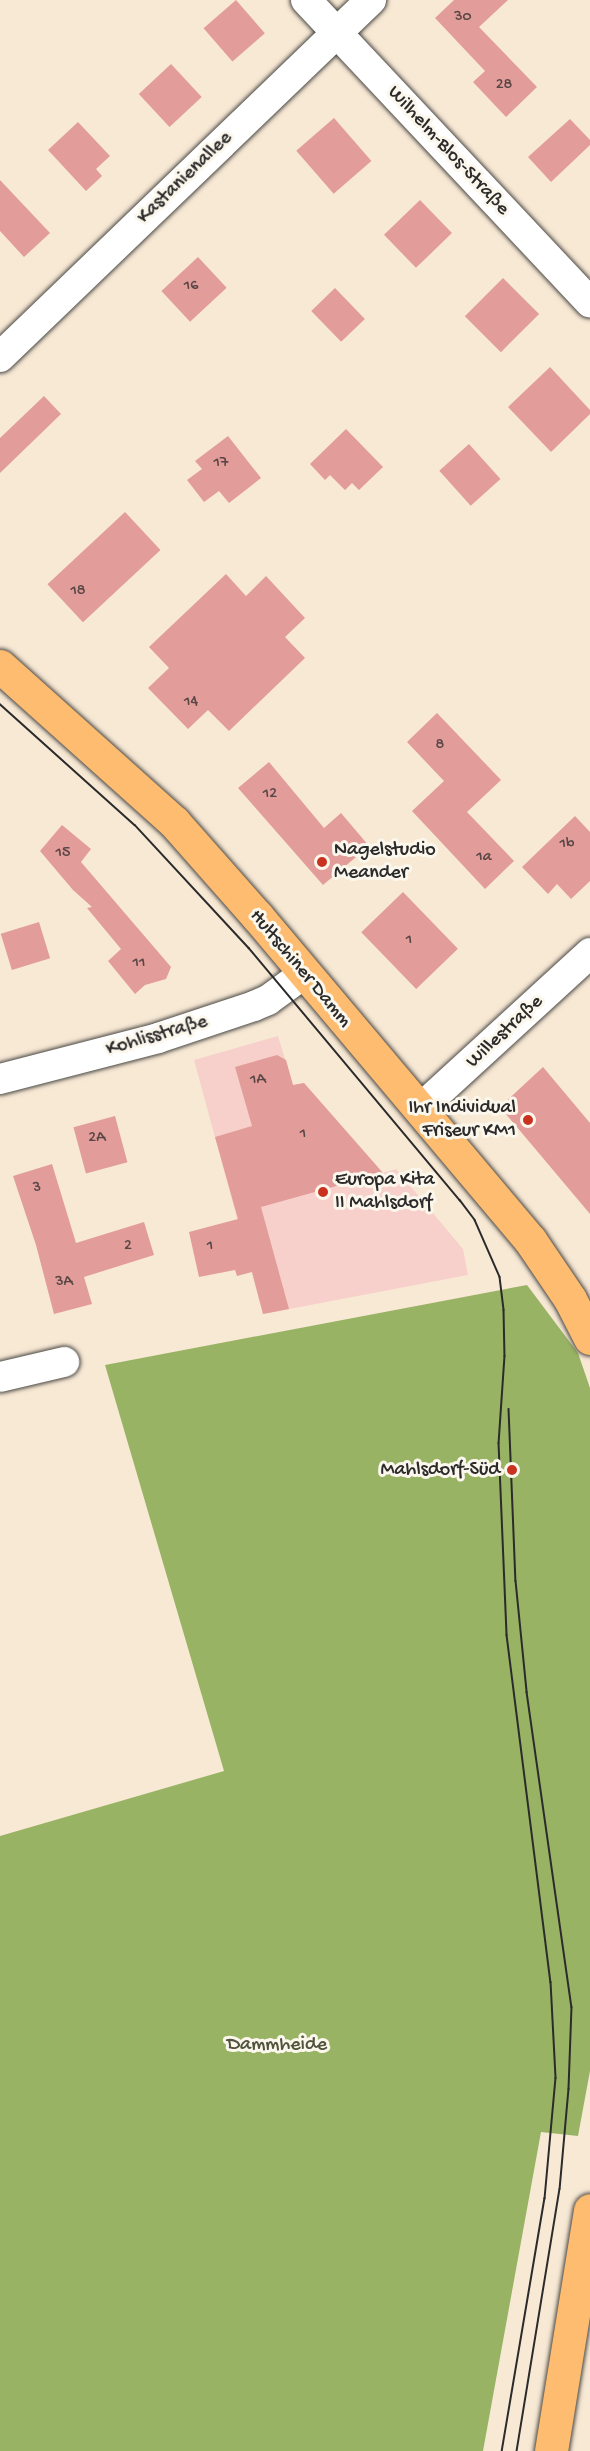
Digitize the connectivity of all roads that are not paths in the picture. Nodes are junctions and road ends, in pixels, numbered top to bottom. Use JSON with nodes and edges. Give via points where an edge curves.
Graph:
{"nodes":[{"id":1,"x":306,"y":0,"type":"edge"},
{"id":2,"x":371,"y":0,"type":"edge"},
{"id":3,"x":336,"y":33,"type":"junction"},
{"id":4,"x":590,"y":302,"type":"edge"},
{"id":5,"x":0,"y":357,"type":"edge"},
{"id":6,"x":0,"y":666,"type":"edge"},
{"id":7,"x":590,"y":953,"type":"edge"},
{"id":8,"x":305,"y":973,"type":"junction"},
{"id":9,"x":0,"y":1079,"type":"edge"},
{"id":10,"x":420,"y":1109,"type":"junction"},
{"id":11,"x":590,"y":1338,"type":"edge"},
{"id":12,"x":64,"y":1362,"type":"dead end"},
{"id":13,"x":0,"y":1377,"type":"edge"},
{"id":14,"x":590,"y":2210,"type":"edge"},
{"id":15,"x":551,"y":2451,"type":"edge"}],
"edges":[{"from":1,"to":3,"type":"street","name":"Wilhelm-Blos-Straße"},
{"from":2,"to":3,"type":"street","name":"Kastanienallee"},
{"from":3,"to":4,"type":"street","name":"Wilhelm-Blos-Straße"},
{"from":3,"to":5,"type":"street","name":"Kastanienallee"},
{"from":6,"to":8,"type":"main road","name":"Hultschiner Damm","via":[[174,822]]},
{"from":7,"to":10,"type":"street","name":"Willestraße"},
{"from":8,"to":9,"type":"street","name":"Kohlisstraße","via":[[254,1006],[158,1038]]},
{"from":8,"to":10,"type":"main road","name":"Hultschiner Damm"},
{"from":10,"to":11,"type":"main road","name":"Hultschiner Damm","via":[[530,1240],[570,1299]]},
{"from":12,"to":13,"type":"street"},
{"from":14,"to":15,"type":"main road"}]}
